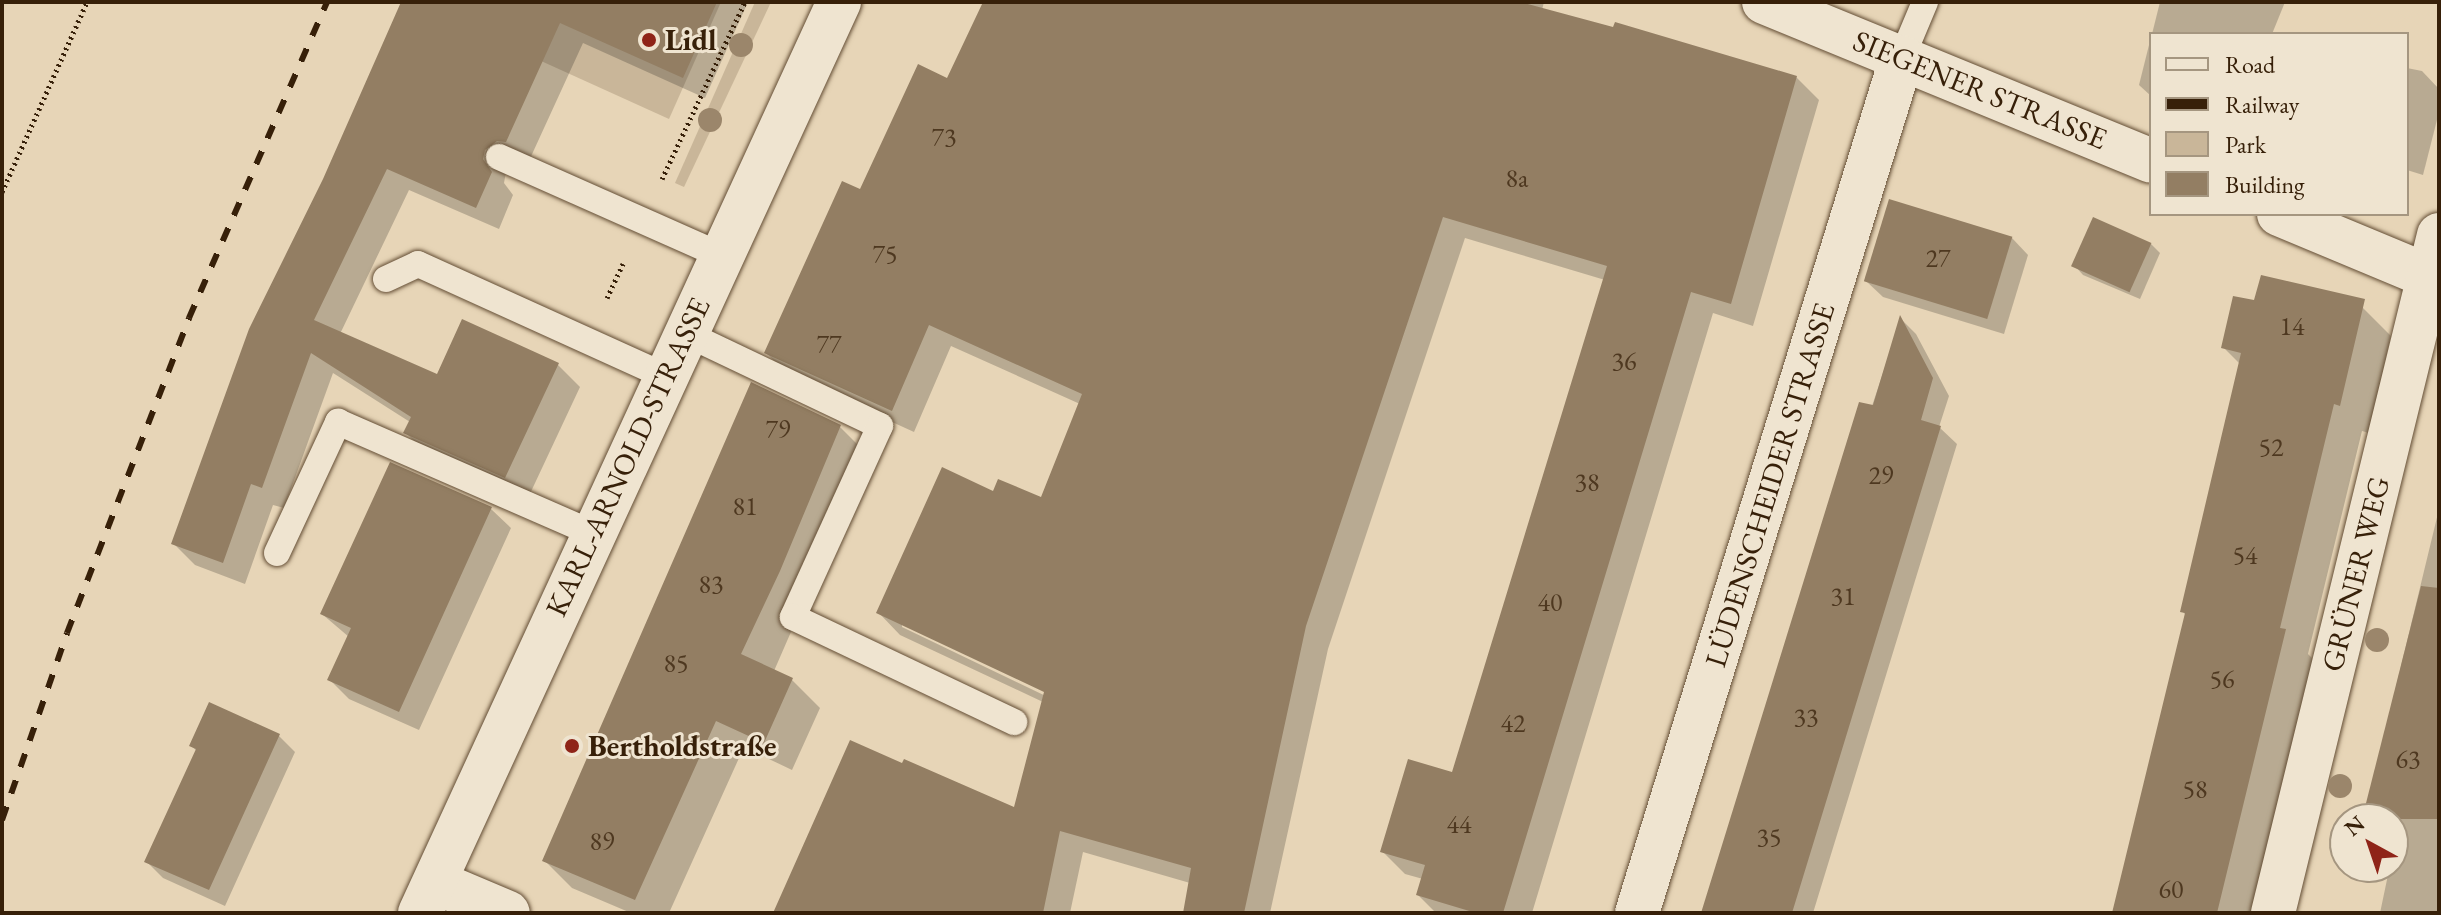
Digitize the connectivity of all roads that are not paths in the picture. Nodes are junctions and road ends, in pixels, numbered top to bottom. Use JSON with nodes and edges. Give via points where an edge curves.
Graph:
{"nodes":[{"id":1,"x":839,"y":2,"type":"edge"},
{"id":2,"x":1764,"y":2,"type":"edge"},
{"id":3,"x":1925,"y":2,"type":"edge"},
{"id":4,"x":1902,"y":57,"type":"junction"},
{"id":5,"x":499,"y":157,"type":"dead end"},
{"id":6,"x":2149,"y":160,"type":"edge"},
{"id":7,"x":2284,"y":216,"type":"edge"},
{"id":8,"x":2439,"y":235,"type":"edge"},
{"id":9,"x":720,"y":255,"type":"junction"},
{"id":10,"x":2428,"y":276,"type":"junction"},
{"id":11,"x":386,"y":279,"type":"dead end"},
{"id":12,"x":685,"y":333,"type":"junction"},
{"id":13,"x":665,"y":376,"type":"junction"},
{"id":14,"x":594,"y":534,"type":"junction"},
{"id":15,"x":277,"y":553,"type":"dead end"},
{"id":16,"x":1014,"y":722,"type":"dead end"},
{"id":17,"x":427,"y":897,"type":"edge"},
{"id":18,"x":508,"y":913,"type":"edge"},
{"id":19,"x":1637,"y":913,"type":"edge"},
{"id":20,"x":2273,"y":913,"type":"edge"}],
"edges":[{"from":1,"to":9,"type":"street","name":"KARL-ARNOLD-STRASSE"},
{"from":2,"to":4,"type":"street","name":"SIEGENER STRASSE"},
{"from":3,"to":4,"type":"lane"},
{"from":4,"to":6,"type":"street","name":"SIEGENER STRASSE"},
{"from":4,"to":19,"type":"street","name":"LÜDENSCHEIDER STRASSE"},
{"from":5,"to":9,"type":"lane"},
{"from":7,"to":10,"type":"street"},
{"from":8,"to":10,"type":"street","name":"GRÜNER WEG"},
{"from":9,"to":12,"type":"street","name":"KARL-ARNOLD-STRASSE"},
{"from":10,"to":20,"type":"street","name":"GRÜNER WEG"},
{"from":11,"to":13,"type":"lane","via":[[418,264]]},
{"from":12,"to":13,"type":"street","name":"KARL-ARNOLD-STRASSE"},
{"from":12,"to":16,"type":"lane","via":[[880,426],[793,617]]},
{"from":13,"to":14,"type":"street","name":"KARL-ARNOLD-STRASSE"},
{"from":14,"to":15,"type":"lane","via":[[338,422]]},
{"from":14,"to":17,"type":"street","name":"KARL-ARNOLD-STRASSE"},
{"from":17,"to":18,"type":"street"}]}
